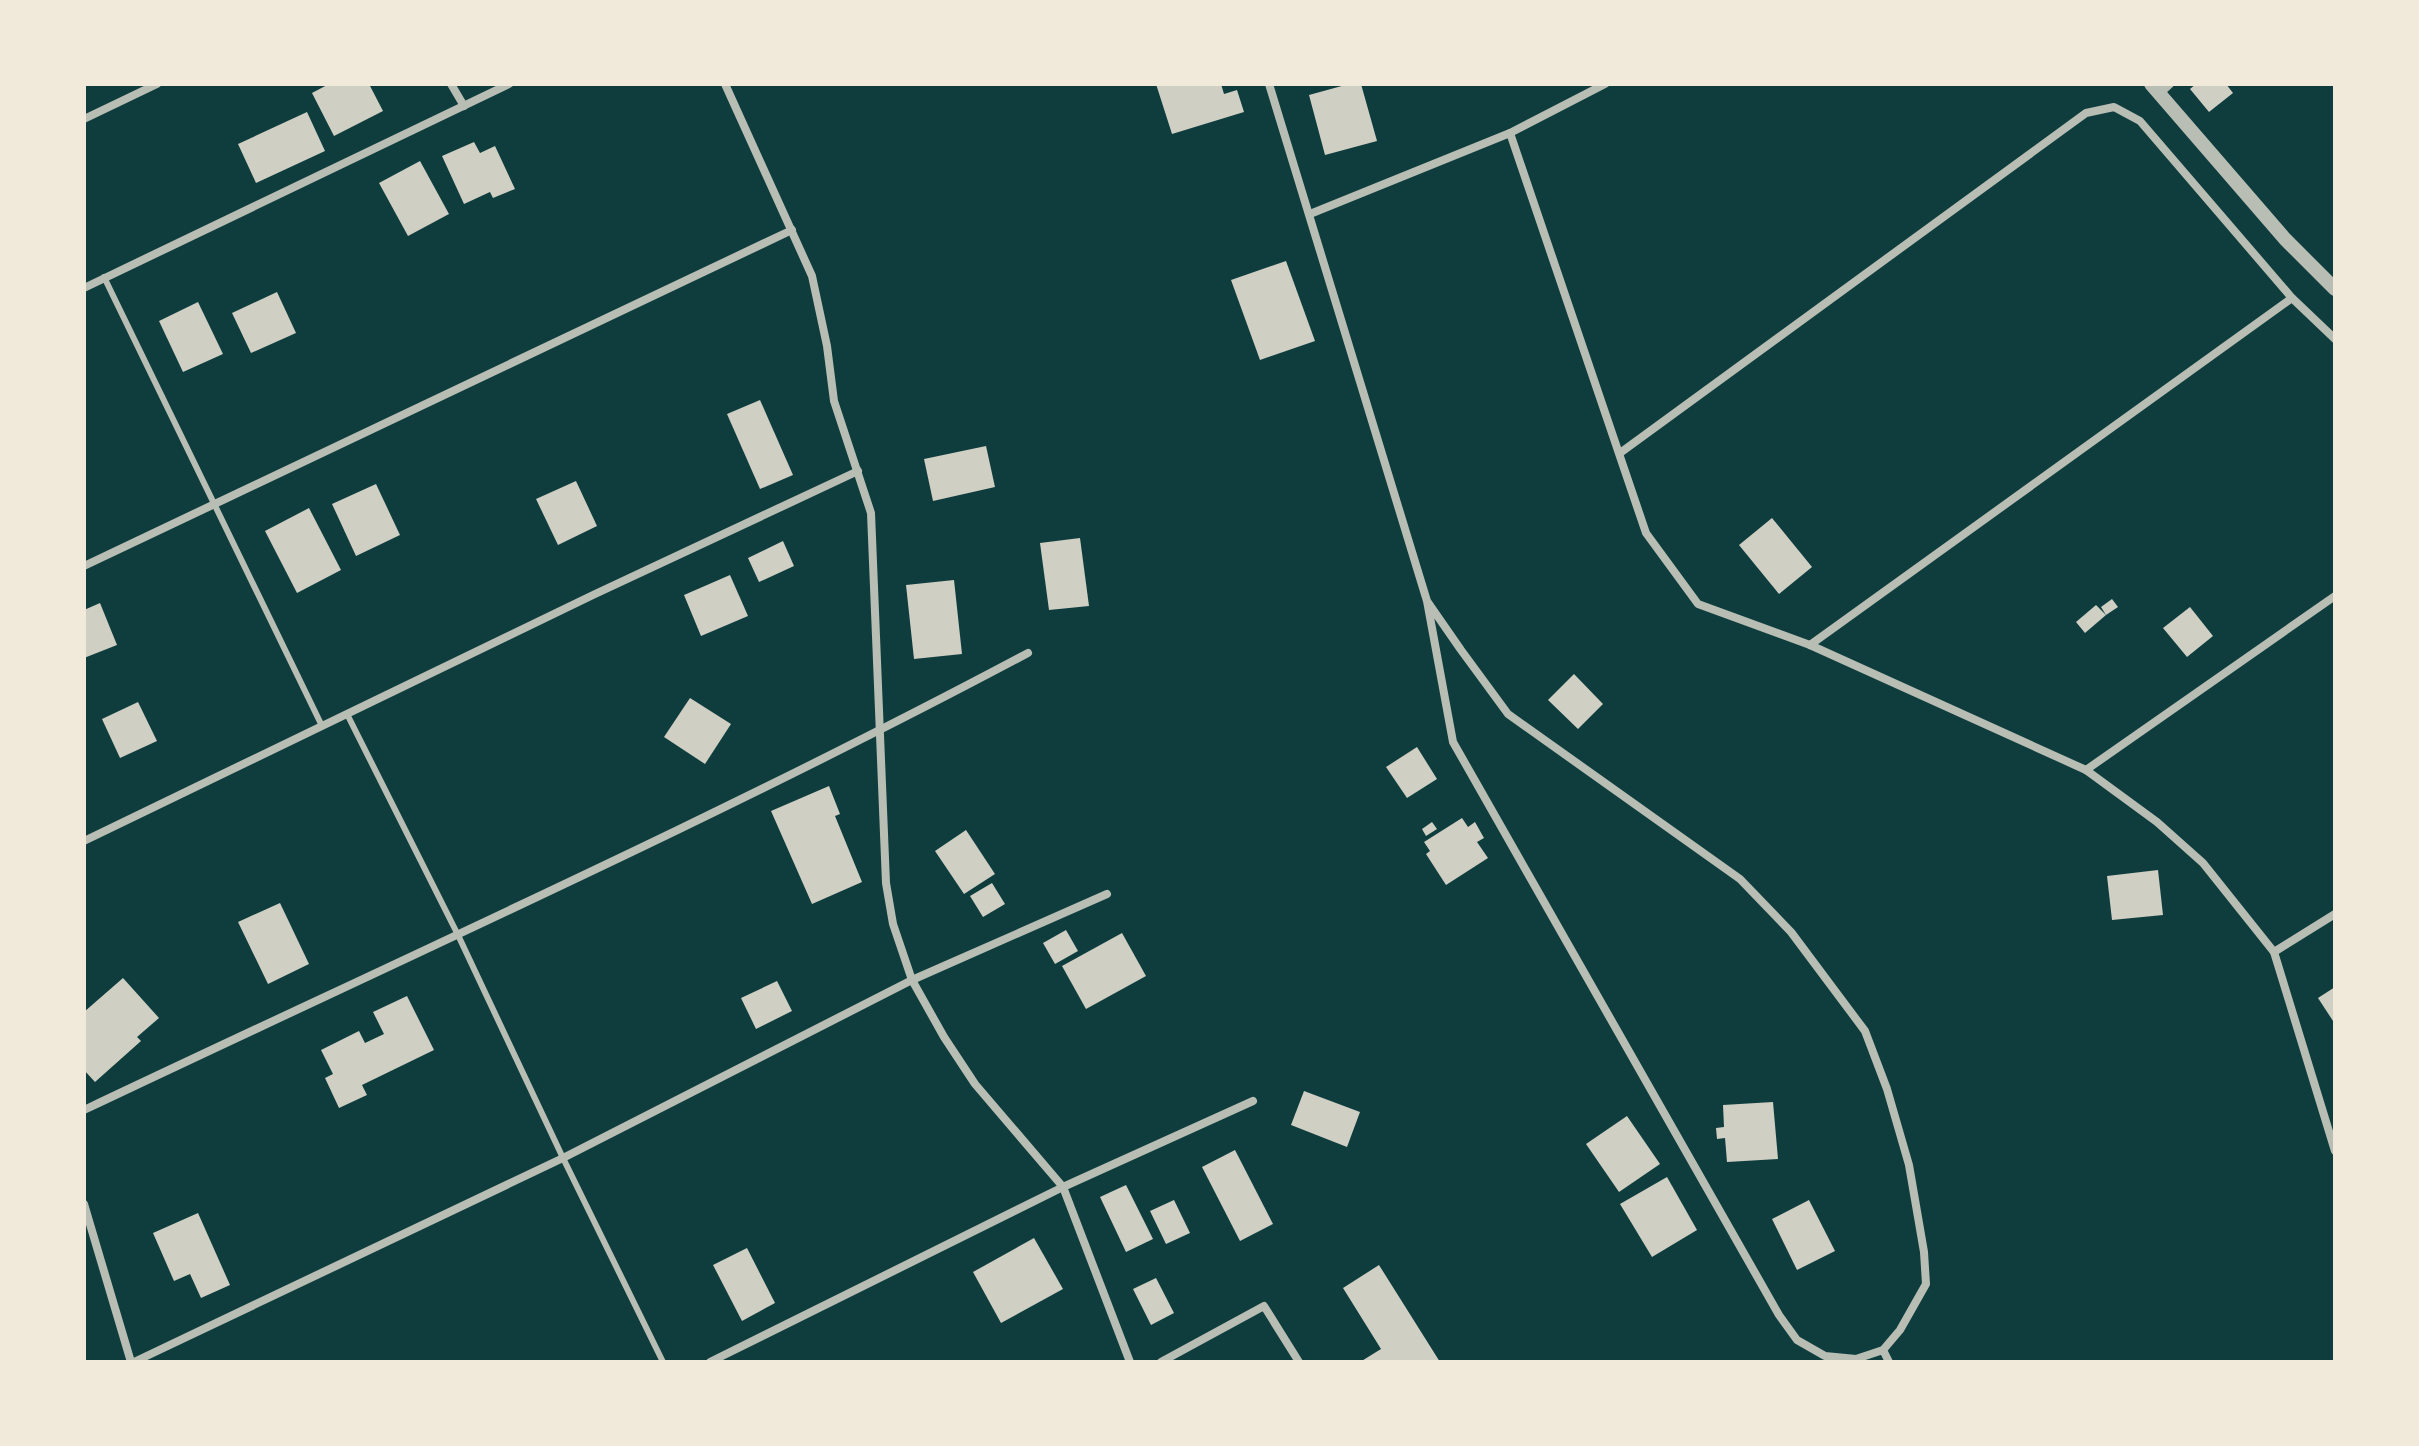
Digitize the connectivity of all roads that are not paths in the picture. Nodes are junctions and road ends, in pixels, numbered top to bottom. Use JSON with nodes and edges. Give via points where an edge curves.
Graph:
{"nodes":[{"id":1,"x":157,"y":84,"type":"edge"},
{"id":2,"x":451,"y":84,"type":"edge"},
{"id":3,"x":509,"y":84,"type":"edge"},
{"id":4,"x":725,"y":84,"type":"edge"},
{"id":5,"x":1269,"y":84,"type":"edge"},
{"id":6,"x":1605,"y":84,"type":"edge"},
{"id":7,"x":2160,"y":87,"type":"edge"},
{"id":8,"x":464,"y":106,"type":"junction"},
{"id":9,"x":84,"y":119,"type":"edge"},
{"id":10,"x":1510,"y":133,"type":"junction"},
{"id":11,"x":1310,"y":214,"type":"junction"},
{"id":12,"x":792,"y":230,"type":"junction"},
{"id":13,"x":104,"y":277,"type":"junction"},
{"id":14,"x":84,"y":288,"type":"edge"},
{"id":15,"x":2335,"y":289,"type":"edge"},
{"id":16,"x":2292,"y":298,"type":"junction"},
{"id":17,"x":2335,"y":339,"type":"edge"},
{"id":18,"x":1620,"y":453,"type":"junction"},
{"id":19,"x":858,"y":471,"type":"junction"},
{"id":20,"x":214,"y":506,"type":"junction"},
{"id":21,"x":84,"y":566,"type":"edge"},
{"id":22,"x":2335,"y":596,"type":"edge"},
{"id":23,"x":1427,"y":601,"type":"junction"},
{"id":24,"x":1810,"y":645,"type":"junction"},
{"id":25,"x":1028,"y":653,"type":"dead end"},
{"id":26,"x":347,"y":714,"type":"junction"},
{"id":27,"x":322,"y":726,"type":"junction"},
{"id":28,"x":882,"y":730,"type":"junction"},
{"id":29,"x":2086,"y":770,"type":"junction"},
{"id":30,"x":84,"y":841,"type":"edge"},
{"id":31,"x":1107,"y":894,"type":"dead end"},
{"id":32,"x":2335,"y":914,"type":"edge"},
{"id":33,"x":458,"y":935,"type":"junction"},
{"id":34,"x":2274,"y":952,"type":"junction"},
{"id":35,"x":912,"y":980,"type":"junction"},
{"id":36,"x":1253,"y":1101,"type":"dead end"},
{"id":37,"x":84,"y":1110,"type":"edge"},
{"id":38,"x":2335,"y":1151,"type":"edge"},
{"id":39,"x":563,"y":1158,"type":"junction"},
{"id":40,"x":1063,"y":1187,"type":"junction"},
{"id":41,"x":84,"y":1204,"type":"edge"},
{"id":42,"x":1883,"y":1350,"type":"junction"},
{"id":43,"x":132,"y":1362,"type":"edge"},
{"id":44,"x":663,"y":1362,"type":"edge"},
{"id":45,"x":710,"y":1362,"type":"edge"},
{"id":46,"x":1130,"y":1362,"type":"edge"},
{"id":47,"x":1161,"y":1362,"type":"edge"},
{"id":48,"x":1299,"y":1362,"type":"edge"},
{"id":49,"x":1889,"y":1362,"type":"edge"}],
"edges":[{"from":1,"to":9,"type":"street"},
{"from":2,"to":8,"type":"street"},
{"from":3,"to":8,"type":"street"},
{"from":4,"to":12,"type":"street"},
{"from":5,"to":11,"type":"street"},
{"from":6,"to":10,"type":"street"},
{"from":7,"to":15,"type":"street","via":[[2285,239]]},
{"from":8,"to":13,"type":"street"},
{"from":10,"to":11,"type":"street"},
{"from":10,"to":18,"type":"street"},
{"from":11,"to":23,"type":"street"},
{"from":12,"to":19,"type":"street","via":[[812,276],[834,401]]},
{"from":12,"to":20,"type":"street"},
{"from":13,"to":14,"type":"street"},
{"from":13,"to":20,"type":"lane"},
{"from":16,"to":17,"type":"street"},
{"from":16,"to":18,"type":"street","via":[[2140,121],[2114,107],[2086,113]]},
{"from":16,"to":24,"type":"street"},
{"from":18,"to":24,"type":"street","via":[[1646,533],[1698,604]]},
{"from":19,"to":26,"type":"street"},
{"from":19,"to":28,"type":"street","via":[[871,513]]},
{"from":20,"to":21,"type":"street"},
{"from":20,"to":27,"type":"lane"},
{"from":22,"to":29,"type":"street"},
{"from":23,"to":42,"type":"street","via":[[1453,742],[1779,1315],[1797,1340],[1825,1356],[1856,1359]]},
{"from":23,"to":42,"type":"street","via":[[1508,714],[1740,879],[1791,932],[1865,1031],[1909,1165],[1926,1284]]},
{"from":24,"to":29,"type":"street"},
{"from":25,"to":28,"type":"street"},
{"from":26,"to":27,"type":"street"},
{"from":26,"to":33,"type":"lane"},
{"from":27,"to":30,"type":"street"},
{"from":28,"to":33,"type":"street"},
{"from":28,"to":35,"type":"street","via":[[886,883]]},
{"from":29,"to":34,"type":"street","via":[[2203,863]]},
{"from":31,"to":35,"type":"street"},
{"from":32,"to":34,"type":"street"},
{"from":33,"to":37,"type":"street"},
{"from":33,"to":39,"type":"lane"},
{"from":34,"to":38,"type":"street"},
{"from":35,"to":39,"type":"street"},
{"from":35,"to":40,"type":"street","via":[[975,1084]]},
{"from":36,"to":40,"type":"street"},
{"from":39,"to":43,"type":"street"},
{"from":39,"to":44,"type":"lane"},
{"from":40,"to":45,"type":"street"},
{"from":40,"to":46,"type":"street"},
{"from":41,"to":43,"type":"street"},
{"from":42,"to":49,"type":"street"},
{"from":47,"to":48,"type":"street","via":[[1264,1306]]}]}
